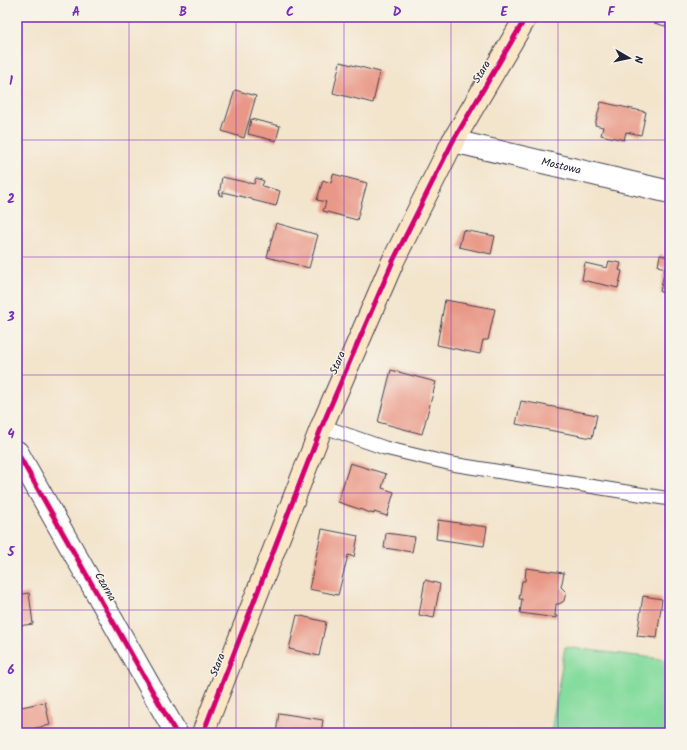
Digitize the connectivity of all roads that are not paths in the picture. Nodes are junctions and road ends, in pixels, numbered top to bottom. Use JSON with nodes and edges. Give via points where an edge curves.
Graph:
{"nodes":[{"id":1,"x":526,"y":17,"type":"edge"},
{"id":2,"x":453,"y":141,"type":"junction"},
{"id":3,"x":670,"y":192,"type":"edge"},
{"id":4,"x":322,"y":426,"type":"junction"},
{"id":5,"x":17,"y":452,"type":"edge"},
{"id":6,"x":670,"y":499,"type":"edge"},
{"id":7,"x":176,"y":733,"type":"edge"},
{"id":8,"x":203,"y":733,"type":"edge"}],
"edges":[{"from":1,"to":2,"type":"street","name":"Stara"},
{"from":2,"to":3,"type":"street","name":"Mostowa"},
{"from":2,"to":4,"type":"street","name":"Stara","via":[[393,261]]},
{"from":4,"to":6,"type":"lane","via":[[385,448],[452,464]]},
{"from":4,"to":8,"type":"street","name":"Stara"},
{"from":5,"to":7,"type":"street","name":"Czarna"}]}
